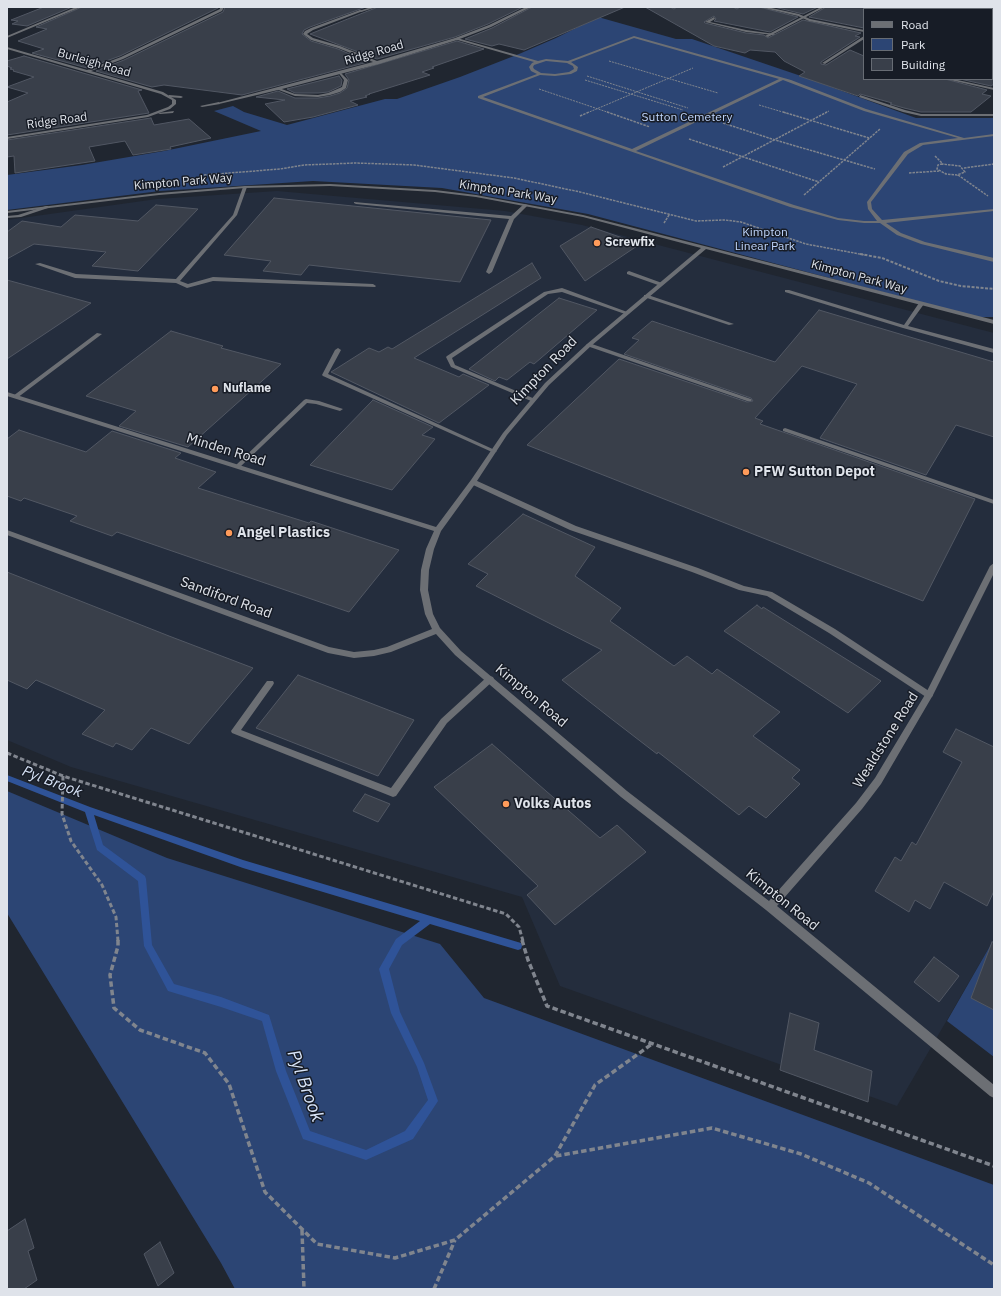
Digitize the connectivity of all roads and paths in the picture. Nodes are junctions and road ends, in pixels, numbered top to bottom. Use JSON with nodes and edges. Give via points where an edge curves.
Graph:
{"nodes":[{"id":1,"x":80,"y":7,"type":"edge"},
{"id":2,"x":222,"y":7,"type":"edge"},
{"id":3,"x":375,"y":7,"type":"edge"},
{"id":4,"x":529,"y":7,"type":"edge"},
{"id":5,"x":762,"y":7,"type":"edge"},
{"id":6,"x":823,"y":7,"type":"edge"},
{"id":7,"x":804,"y":17,"type":"junction"},
{"id":8,"x":714,"y":18,"type":"dead end"},
{"id":9,"x":773,"y":34,"type":"junction"},
{"id":10,"x":863,"y":34,"type":"edge"},
{"id":11,"x":767,"y":36,"type":"dead end"},
{"id":12,"x":7,"y":37,"type":"edge"},
{"id":13,"x":456,"y":39,"type":"junction"},
{"id":14,"x":7,"y":48,"type":"edge"},
{"id":15,"x":713,"y":59,"type":"junction"},
{"id":16,"x":537,"y":62,"type":"junction"},
{"id":17,"x":568,"y":62,"type":"junction"},
{"id":18,"x":378,"y":63,"type":"junction"},
{"id":19,"x":824,"y":63,"type":"dead end"},
{"id":20,"x":88,"y":71,"type":"junction"},
{"id":21,"x":574,"y":72,"type":"junction"},
{"id":22,"x":339,"y":73,"type":"junction"},
{"id":23,"x":540,"y":74,"type":"junction"},
{"id":24,"x":567,"y":74,"type":"junction"},
{"id":25,"x":782,"y":79,"type":"junction"},
{"id":26,"x":953,"y":80,"type":"edge"},
{"id":27,"x":278,"y":89,"type":"junction"},
{"id":28,"x":994,"y":89,"type":"edge"},
{"id":29,"x":637,"y":92,"type":"junction"},
{"id":30,"x":631,"y":94,"type":"junction"},
{"id":31,"x":169,"y":96,"type":"junction"},
{"id":32,"x":860,"y":96,"type":"dead end"},
{"id":33,"x":182,"y":97,"type":"dead end"},
{"id":34,"x":210,"y":99,"type":"dead end"},
{"id":35,"x":219,"y":103,"type":"junction"},
{"id":36,"x":845,"y":103,"type":"junction"},
{"id":37,"x":202,"y":106,"type":"dead end"},
{"id":38,"x":173,"y":112,"type":"dead end"},
{"id":39,"x":160,"y":113,"type":"junction"},
{"id":40,"x":994,"y":115,"type":"edge"},
{"id":41,"x":704,"y":117,"type":"junction"},
{"id":42,"x":892,"y":118,"type":"junction"},
{"id":43,"x":559,"y":125,"type":"junction"},
{"id":44,"x":994,"y":136,"type":"edge"},
{"id":45,"x":7,"y":138,"type":"edge"},
{"id":46,"x":962,"y":138,"type":"junction"},
{"id":47,"x":775,"y":140,"type":"junction"},
{"id":48,"x":632,"y":151,"type":"junction"},
{"id":49,"x":846,"y":160,"type":"junction"},
{"id":50,"x":994,"y":164,"type":"edge"},
{"id":51,"x":963,"y":168,"type":"junction"},
{"id":52,"x":939,"y":171,"type":"junction"},
{"id":53,"x":891,"y":174,"type":"junction"},
{"id":54,"x":957,"y":175,"type":"junction"},
{"id":55,"x":705,"y":176,"type":"junction"},
{"id":56,"x":245,"y":187,"type":"junction"},
{"id":57,"x":988,"y":196,"type":"dead end"},
{"id":58,"x":356,"y":203,"type":"dead end"},
{"id":59,"x":526,"y":205,"type":"junction"},
{"id":60,"x":792,"y":206,"type":"junction"},
{"id":61,"x":46,"y":207,"type":"junction"},
{"id":62,"x":994,"y":210,"type":"edge"},
{"id":63,"x":7,"y":212,"type":"edge"},
{"id":64,"x":7,"y":217,"type":"edge"},
{"id":65,"x":512,"y":218,"type":"junction"},
{"id":66,"x":881,"y":222,"type":"junction"},
{"id":67,"x":705,"y":247,"type":"junction"},
{"id":68,"x":994,"y":260,"type":"edge"},
{"id":69,"x":38,"y":264,"type":"dead end"},
{"id":70,"x":489,"y":272,"type":"dead end"},
{"id":71,"x":629,"y":274,"type":"dead end"},
{"id":72,"x":177,"y":281,"type":"junction"},
{"id":73,"x":660,"y":284,"type":"junction"},
{"id":74,"x":373,"y":286,"type":"dead end"},
{"id":75,"x":787,"y":291,"type":"dead end"},
{"id":76,"x":646,"y":296,"type":"junction"},
{"id":77,"x":921,"y":304,"type":"junction"},
{"id":78,"x":627,"y":313,"type":"junction"},
{"id":79,"x":994,"y":322,"type":"edge"},
{"id":80,"x":731,"y":324,"type":"dead end"},
{"id":81,"x":905,"y":327,"type":"junction"},
{"id":82,"x":100,"y":334,"type":"dead end"},
{"id":83,"x":589,"y":345,"type":"junction"},
{"id":84,"x":338,"y":350,"type":"dead end"},
{"id":85,"x":994,"y":351,"type":"edge"},
{"id":86,"x":7,"y":394,"type":"edge"},
{"id":87,"x":15,"y":397,"type":"junction"},
{"id":88,"x":533,"y":400,"type":"junction"},
{"id":89,"x":749,"y":400,"type":"dead end"},
{"id":90,"x":340,"y":409,"type":"dead end"},
{"id":91,"x":786,"y":430,"type":"dead end"},
{"id":92,"x":494,"y":450,"type":"junction"},
{"id":93,"x":238,"y":466,"type":"junction"},
{"id":94,"x":473,"y":482,"type":"junction"},
{"id":95,"x":994,"y":502,"type":"edge"},
{"id":96,"x":438,"y":530,"type":"junction"},
{"id":97,"x":7,"y":532,"type":"edge"},
{"id":98,"x":994,"y":566,"type":"edge"},
{"id":99,"x":437,"y":630,"type":"junction"},
{"id":100,"x":490,"y":679,"type":"junction"},
{"id":101,"x":270,"y":683,"type":"dead end"},
{"id":102,"x":929,"y":695,"type":"junction"},
{"id":103,"x":7,"y":753,"type":"edge"},
{"id":104,"x":63,"y":776,"type":"junction"},
{"id":105,"x":770,"y":907,"type":"junction"},
{"id":106,"x":652,"y":1044,"type":"junction"},
{"id":107,"x":994,"y":1092,"type":"edge"},
{"id":108,"x":555,"y":1156,"type":"junction"},
{"id":109,"x":994,"y":1166,"type":"edge"},
{"id":110,"x":302,"y":1229,"type":"junction"},
{"id":111,"x":455,"y":1240,"type":"junction"},
{"id":112,"x":994,"y":1265,"type":"edge"},
{"id":113,"x":304,"y":1289,"type":"edge"},
{"id":114,"x":434,"y":1289,"type":"edge"}],
"edges":[{"from":1,"to":12,"type":"street"},
{"from":2,"to":20,"type":"street","via":[[221,10],[122,58]]},
{"from":3,"to":18,"type":"street","via":[[312,28],[305,34],[306,37]]},
{"from":4,"to":13,"type":"street","name":"Ridge Road"},
{"from":5,"to":7,"type":"street"},
{"from":6,"to":7,"type":"street"},
{"from":7,"to":9,"type":"street"},
{"from":7,"to":10,"type":"street"},
{"from":8,"to":9,"type":"street","via":[[707,22]]},
{"from":9,"to":11,"type":"street"},
{"from":10,"to":19,"type":"street"},
{"from":13,"to":16,"type":"street"},
{"from":13,"to":18,"type":"street","name":"Ridge Road"},
{"from":14,"to":20,"type":"street","name":"Burleigh Road"},
{"from":15,"to":17,"type":"street","via":[[634,38]]},
{"from":15,"to":25,"type":"street"},
{"from":15,"to":29,"type":"path"},
{"from":16,"to":17,"type":"street"},
{"from":16,"to":23,"type":"street","via":[[531,67]]},
{"from":17,"to":21,"type":"street","via":[[576,67]]},
{"from":18,"to":22,"type":"street","name":"Ridge Road"},
{"from":20,"to":31,"type":"street","name":"Burleigh Road"},
{"from":21,"to":24,"type":"street"},
{"from":21,"to":29,"type":"path"},
{"from":22,"to":27,"type":"street","name":"Ridge Road"},
{"from":22,"to":27,"type":"street","via":[[346,80],[344,88],[329,94],[295,95]]},
{"from":23,"to":24,"type":"street"},
{"from":23,"to":43,"type":"street","via":[[479,97]]},
{"from":24,"to":30,"type":"path"},
{"from":25,"to":36,"type":"street"},
{"from":25,"to":41,"type":"street"},
{"from":26,"to":28,"type":"street"},
{"from":27,"to":35,"type":"street","name":"Ridge Road"},
{"from":29,"to":30,"type":"path"},
{"from":29,"to":41,"type":"path","via":[[695,110]]},
{"from":30,"to":41,"type":"path"},
{"from":30,"to":43,"type":"path"},
{"from":31,"to":33,"type":"street"},
{"from":31,"to":39,"type":"street","name":"Burleigh Road","via":[[174,100],[174,104]]},
{"from":32,"to":40,"type":"street","via":[[921,115]]},
{"from":34,"to":35,"type":"street"},
{"from":35,"to":37,"type":"street","name":"Ridge Road"},
{"from":36,"to":42,"type":"street"},
{"from":36,"to":47,"type":"path"},
{"from":38,"to":39,"type":"street","name":"Ridge Road"},
{"from":39,"to":45,"type":"street","name":"Ridge Road"},
{"from":41,"to":47,"type":"path"},
{"from":41,"to":48,"type":"street"},
{"from":42,"to":46,"type":"street"},
{"from":42,"to":49,"type":"path"},
{"from":43,"to":48,"type":"street"},
{"from":44,"to":46,"type":"street"},
{"from":46,"to":53,"type":"street","via":[[922,144],[906,153]]},
{"from":47,"to":49,"type":"path"},
{"from":47,"to":55,"type":"path"},
{"from":48,"to":55,"type":"street"},
{"from":49,"to":53,"type":"path"},
{"from":49,"to":60,"type":"path"},
{"from":50,"to":51,"type":"path"},
{"from":51,"to":52,"type":"path","via":[[955,165],[938,165]]},
{"from":51,"to":54,"type":"path","via":[[965,172]]},
{"from":52,"to":53,"type":"path"},
{"from":52,"to":54,"type":"path"},
{"from":53,"to":66,"type":"street","via":[[869,202],[870,209]]},
{"from":54,"to":57,"type":"path"},
{"from":55,"to":60,"type":"street"},
{"from":56,"to":59,"type":"street","name":"Kimpton Park Way","via":[[378,187],[436,191]]},
{"from":56,"to":61,"type":"street","name":"Kimpton Park Way"},
{"from":56,"to":72,"type":"street","via":[[235,215]]},
{"from":58,"to":65,"type":"street"},
{"from":59,"to":65,"type":"street"},
{"from":59,"to":67,"type":"street","name":"Kimpton Park Way","via":[[583,216]]},
{"from":60,"to":66,"type":"street","via":[[838,219]]},
{"from":61,"to":63,"type":"street","name":"Kimpton Park Way"},
{"from":61,"to":64,"type":"street","via":[[19,216]]},
{"from":62,"to":66,"type":"street"},
{"from":65,"to":70,"type":"street"},
{"from":66,"to":68,"type":"street","via":[[899,234],[923,243]]},
{"from":67,"to":73,"type":"street","name":"Kimpton Road"},
{"from":67,"to":77,"type":"street","name":"Kimpton Park Way"},
{"from":69,"to":72,"type":"street","via":[[74,276]]},
{"from":71,"to":73,"type":"street"},
{"from":72,"to":74,"type":"street","via":[[187,286],[213,278]]},
{"from":73,"to":76,"type":"street","name":"Kimpton Road"},
{"from":75,"to":81,"type":"street"},
{"from":76,"to":78,"type":"street","name":"Kimpton Road"},
{"from":76,"to":80,"type":"street"},
{"from":77,"to":79,"type":"street","name":"Kimpton Park Way"},
{"from":77,"to":81,"type":"street"},
{"from":78,"to":83,"type":"street","name":"Kimpton Road"},
{"from":78,"to":88,"type":"street","via":[[562,290],[546,292],[449,357],[453,366]]},
{"from":81,"to":85,"type":"street"},
{"from":82,"to":87,"type":"street"},
{"from":83,"to":88,"type":"street","name":"Kimpton Road"},
{"from":83,"to":89,"type":"street"},
{"from":84,"to":92,"type":"street","via":[[325,375]]},
{"from":86,"to":87,"type":"street","name":"Minden Road"},
{"from":87,"to":93,"type":"street","name":"Minden Road"},
{"from":88,"to":92,"type":"street","name":"Kimpton Road"},
{"from":90,"to":93,"type":"street","via":[[306,401]]},
{"from":91,"to":95,"type":"street"},
{"from":92,"to":94,"type":"street","name":"Kimpton Road"},
{"from":93,"to":96,"type":"street","name":"Minden Road"},
{"from":94,"to":96,"type":"street","name":"Kimpton Road"},
{"from":94,"to":102,"type":"street","via":[[573,528],[742,588],[769,594],[832,631]]},
{"from":96,"to":99,"type":"street","name":"Kimpton Road","via":[[425,570],[424,590],[429,614]]},
{"from":97,"to":99,"type":"street","name":"Sandiford Road","via":[[328,650],[354,655],[374,653]]},
{"from":98,"to":102,"type":"street","name":"Wealdstone Road"},
{"from":99,"to":100,"type":"street","name":"Kimpton Road","via":[[458,653]]},
{"from":100,"to":101,"type":"street","via":[[444,721],[393,793],[235,731]]},
{"from":100,"to":105,"type":"street","name":"Kimpton Road","via":[[641,808]]},
{"from":102,"to":105,"type":"street","name":"Wealdstone Road","via":[[878,782]]},
{"from":103,"to":104,"type":"path"},
{"from":104,"to":106,"type":"path","via":[[506,914],[519,926],[528,960],[547,1006]]},
{"from":104,"to":110,"type":"path","via":[[62,814],[71,841],[102,885],[116,917],[118,946],[110,976],[114,1008],[140,1030],[205,1053],[229,1084],[265,1192]]},
{"from":105,"to":107,"type":"street","name":"Kimpton Road"},
{"from":106,"to":108,"type":"path","via":[[595,1085]]},
{"from":106,"to":109,"type":"path"},
{"from":108,"to":111,"type":"path"},
{"from":108,"to":112,"type":"path","via":[[712,1128],[801,1154],[869,1183]]},
{"from":110,"to":111,"type":"path","via":[[317,1244],[395,1258]]},
{"from":110,"to":113,"type":"path"},
{"from":111,"to":114,"type":"path"}]}
